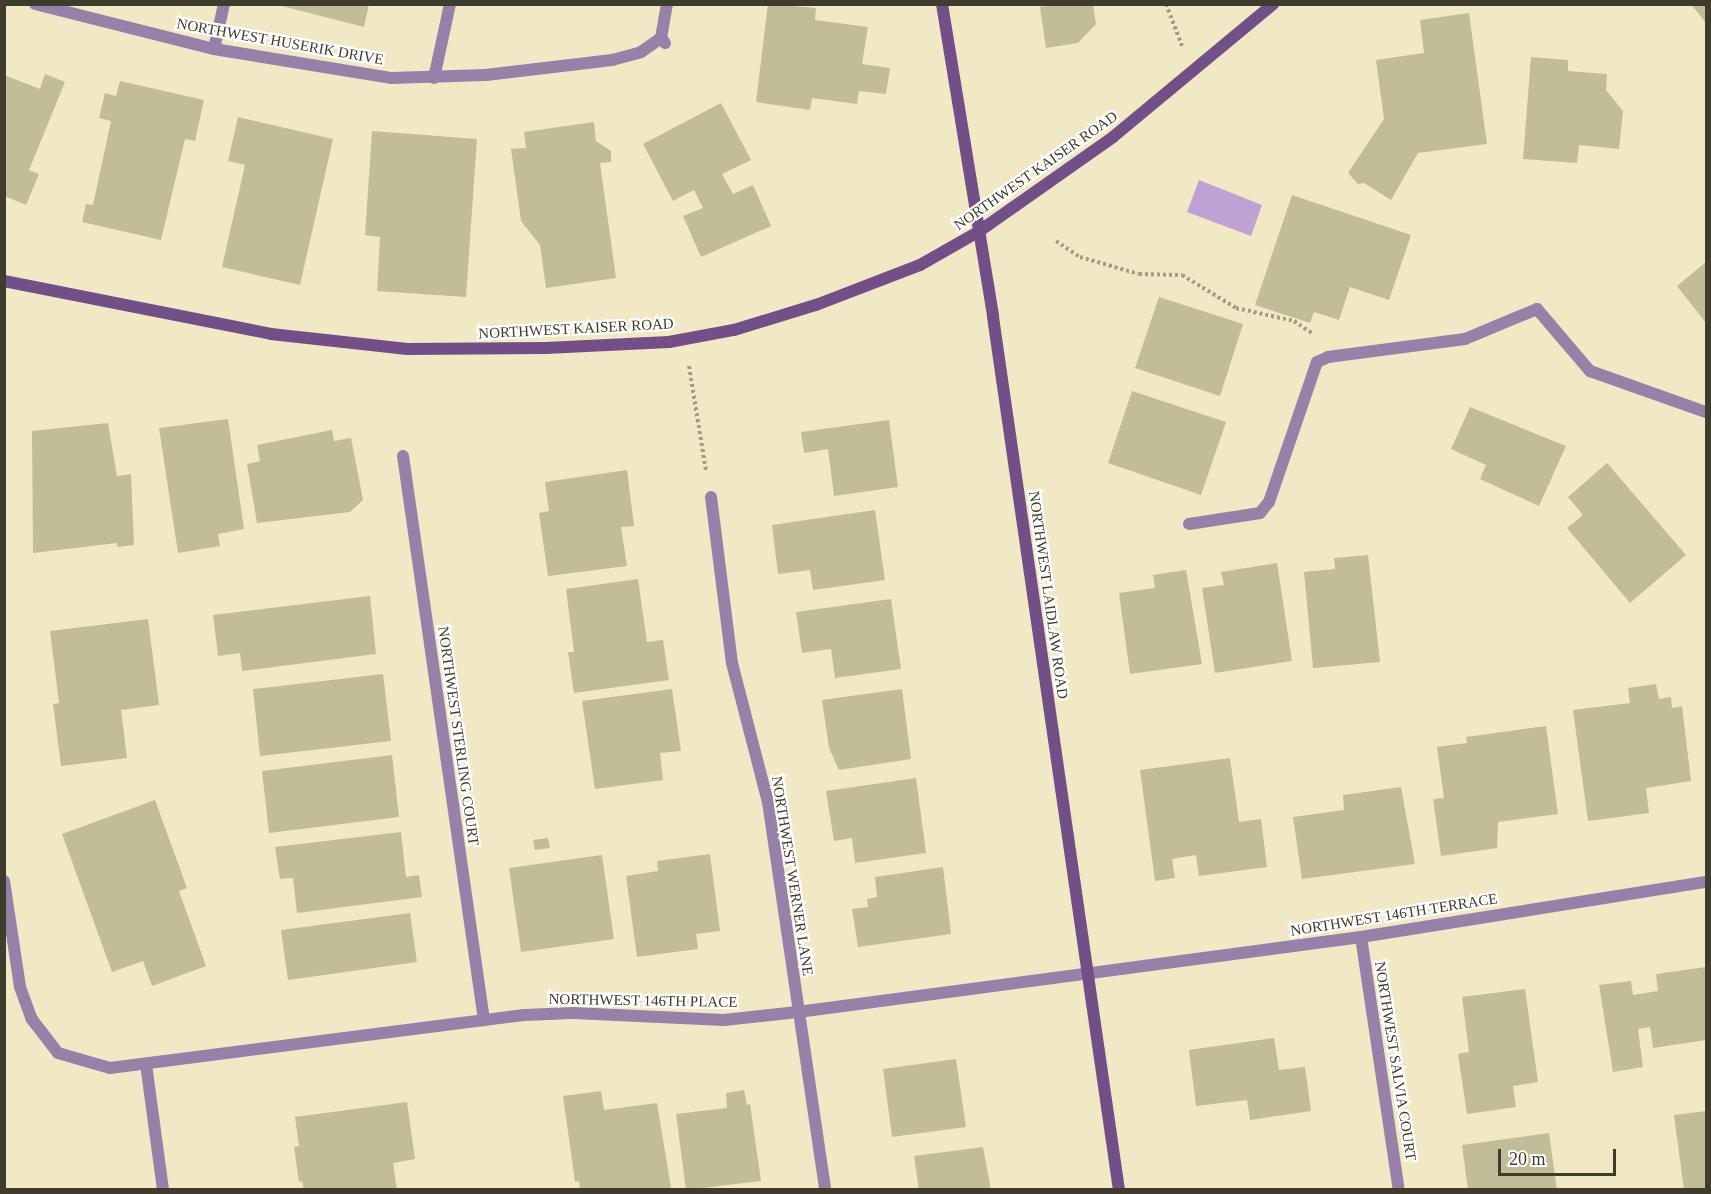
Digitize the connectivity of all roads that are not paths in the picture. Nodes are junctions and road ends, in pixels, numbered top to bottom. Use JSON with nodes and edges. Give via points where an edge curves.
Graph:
{"nodes":[{"id":1,"x":35,"y":4,"type":"edge"},
{"id":2,"x":224,"y":4,"type":"edge"},
{"id":3,"x":450,"y":4,"type":"edge"},
{"id":4,"x":667,"y":4,"type":"edge"},
{"id":5,"x":942,"y":4,"type":"edge"},
{"id":6,"x":1273,"y":4,"type":"edge"},
{"id":7,"x":214,"y":49,"type":"junction"},
{"id":8,"x":434,"y":78,"type":"junction"},
{"id":9,"x":978,"y":232,"type":"junction"},
{"id":10,"x":4,"y":281,"type":"edge"},
{"id":11,"x":1707,"y":412,"type":"edge"},
{"id":12,"x":403,"y":456,"type":"dead end"},
{"id":13,"x":711,"y":497,"type":"road end"},
{"id":14,"x":1189,"y":524,"type":"dead end"},
{"id":15,"x":4,"y":881,"type":"edge"},
{"id":16,"x":1707,"y":882,"type":"edge"},
{"id":17,"x":1361,"y":936,"type":"junction"},
{"id":18,"x":1086,"y":975,"type":"junction"},
{"id":19,"x":798,"y":1012,"type":"junction"},
{"id":20,"x":484,"y":1020,"type":"junction"},
{"id":21,"x":146,"y":1064,"type":"junction"},
{"id":22,"x":163,"y":1190,"type":"edge"},
{"id":23,"x":825,"y":1190,"type":"edge"},
{"id":24,"x":1119,"y":1190,"type":"edge"},
{"id":25,"x":1399,"y":1190,"type":"edge"}],
"edges":[{"from":1,"to":7,"type":"street","name":"NORTHWEST HUSERIK DRIVE"},
{"from":2,"to":7,"type":"street"},
{"from":3,"to":8,"type":"street"},
{"from":4,"to":8,"type":"street","name":"NORTHWEST HUSERIK DRIVE","via":[[664,41],[641,52],[612,60]]},
{"from":5,"to":9,"type":"main road","name":"NORTHWEST LAIDLAW ROAD"},
{"from":6,"to":9,"type":"main road","name":"NORTHWEST KAISER ROAD","via":[[1193,75]]},
{"from":7,"to":8,"type":"street","name":"NORTHWEST HUSERIK DRIVE","via":[[356,73]]},
{"from":9,"to":10,"type":"main road","name":"NORTHWEST KAISER ROAD","via":[[920,265],[816,305],[734,330],[686,339],[546,348],[407,349],[272,334]]},
{"from":9,"to":18,"type":"main road","name":"NORTHWEST LAIDLAW ROAD"},
{"from":11,"to":14,"type":"street","via":[[1590,371],[1537,309],[1465,339],[1328,357],[1317,362],[1269,502],[1260,513]]},
{"from":12,"to":20,"type":"street","name":"NORTHWEST STERLING COURT"},
{"from":13,"to":19,"type":"street","name":"NORTHWEST WERNER LANE","via":[[732,663],[768,802]]},
{"from":15,"to":21,"type":"street","name":"NORTHWEST 146TH PLACE","via":[[20,987],[32,1018],[58,1053],[110,1068]]},
{"from":16,"to":17,"type":"street","name":"NORTHWEST 146TH TERRACE"},
{"from":17,"to":18,"type":"street","name":"NORTHWEST 146TH TERRACE"},
{"from":17,"to":25,"type":"street","name":"NORTHWEST SALVIA COURT"},
{"from":18,"to":19,"type":"street","name":"NORTHWEST 146TH PLACE"},
{"from":18,"to":24,"type":"main road","name":"NORTHWEST LAIDLAW ROAD"},
{"from":19,"to":20,"type":"street","name":"NORTHWEST 146TH PLACE","via":[[724,1020],[573,1012]]},
{"from":19,"to":23,"type":"street","name":"NORTHWEST WERNER LANE"},
{"from":20,"to":21,"type":"street","name":"NORTHWEST 146TH PLACE"},
{"from":21,"to":22,"type":"street"}]}
